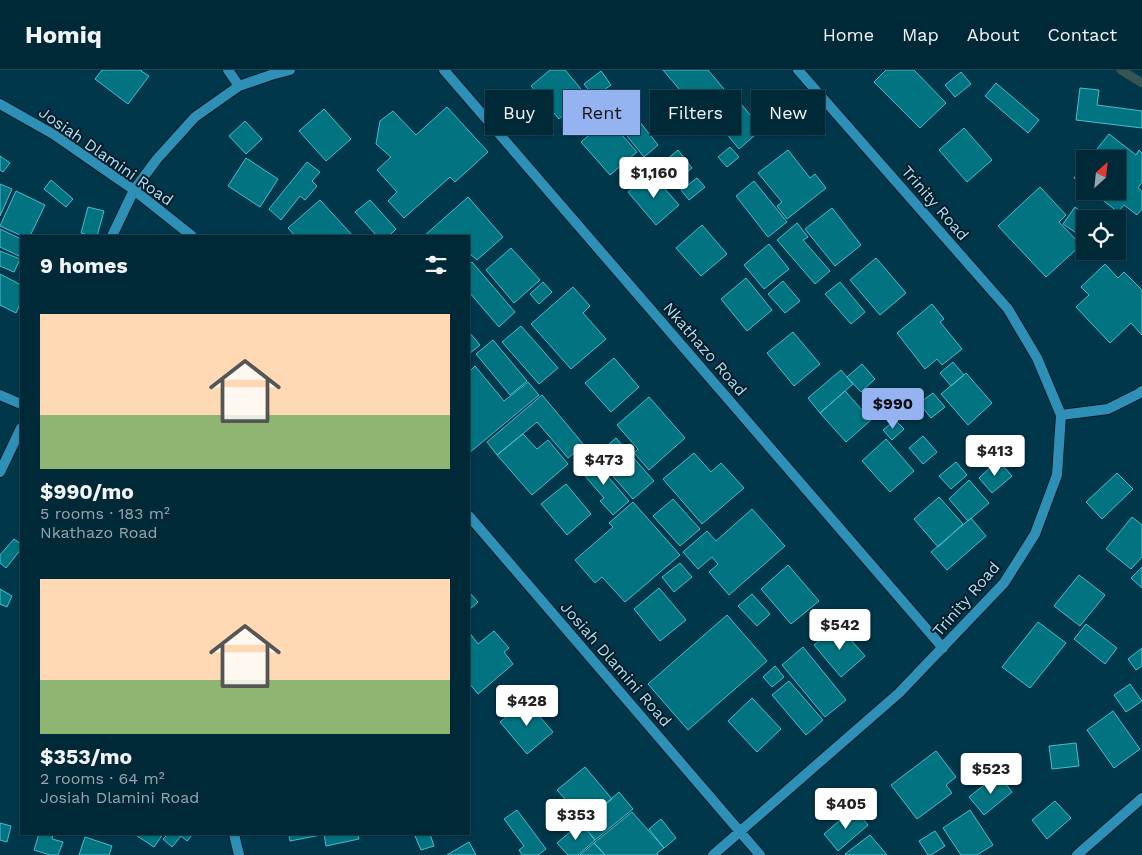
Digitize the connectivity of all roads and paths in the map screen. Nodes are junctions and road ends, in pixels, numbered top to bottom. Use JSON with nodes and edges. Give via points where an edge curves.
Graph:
{"nodes":[{"id":1,"x":228,"y":70,"type":"edge"},
{"id":2,"x":290,"y":70,"type":"edge"},
{"id":3,"x":444,"y":70,"type":"edge"},
{"id":4,"x":798,"y":70,"type":"edge"},
{"id":5,"x":239,"y":86,"type":"junction"},
{"id":6,"x":0,"y":104,"type":"edge"},
{"id":7,"x":134,"y":190,"type":"junction"},
{"id":8,"x":112,"y":235,"type":"edge"},
{"id":9,"x":191,"y":235,"type":"edge"},
{"id":10,"x":1142,"y":390,"type":"edge"},
{"id":11,"x":0,"y":395,"type":"edge"},
{"id":12,"x":20,"y":404,"type":"edge"},
{"id":13,"x":1061,"y":415,"type":"junction"},
{"id":14,"x":20,"y":430,"type":"edge"},
{"id":15,"x":0,"y":472,"type":"edge"},
{"id":16,"x":470,"y":517,"type":"edge"},
{"id":17,"x":943,"y":648,"type":"junction"},
{"id":18,"x":1142,"y":798,"type":"edge"},
{"id":19,"x":740,"y":831,"type":"junction"},
{"id":20,"x":234,"y":835,"type":"edge"},
{"id":21,"x":239,"y":855,"type":"edge"},
{"id":22,"x":713,"y":855,"type":"edge"},
{"id":23,"x":760,"y":855,"type":"edge"},
{"id":24,"x":1077,"y":855,"type":"edge"}],
"edges":[{"from":1,"to":5,"type":"street"},
{"from":2,"to":5,"type":"street"},
{"from":3,"to":17,"type":"street","name":"Nkathazo Road"},
{"from":4,"to":13,"type":"street","name":"Trinity Road","via":[[1008,309],[1037,358]]},
{"from":5,"to":7,"type":"street","via":[[196,117],[157,159]]},
{"from":6,"to":7,"type":"street","name":"Josiah Dlamini Road","via":[[53,134]]},
{"from":7,"to":8,"type":"street"},
{"from":7,"to":9,"type":"street","name":"Josiah Dlamini Road"},
{"from":10,"to":13,"type":"street","via":[[1108,409]]},
{"from":11,"to":12,"type":"street"},
{"from":13,"to":17,"type":"street","name":"Trinity Road","via":[[1057,475],[1035,534],[1004,583]]},
{"from":14,"to":15,"type":"street"},
{"from":16,"to":19,"type":"street","name":"Josiah Dlamini Road"},
{"from":17,"to":19,"type":"street","name":"Trinity Road","via":[[899,694]]},
{"from":18,"to":24,"type":"street"},
{"from":19,"to":22,"type":"street"},
{"from":19,"to":23,"type":"street","name":"Josiah Dlamini Road"},
{"from":20,"to":21,"type":"street"}]}
